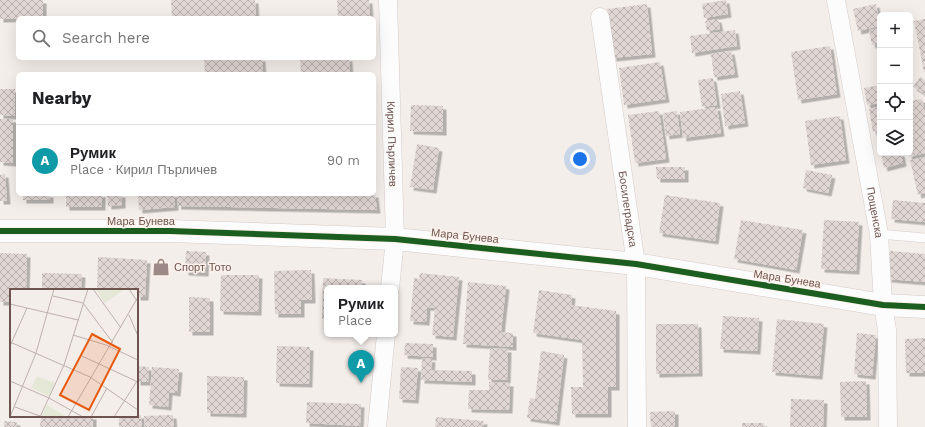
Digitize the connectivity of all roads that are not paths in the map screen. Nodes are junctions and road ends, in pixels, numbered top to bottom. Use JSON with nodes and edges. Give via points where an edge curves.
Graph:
{"nodes":[{"id":1,"x":388,"y":0,"type":"edge"},
{"id":2,"x":836,"y":0,"type":"edge"},
{"id":3,"x":600,"y":17,"type":"dead end"},
{"id":4,"x":0,"y":231,"type":"edge"},
{"id":5,"x":879,"y":234,"type":"junction"},
{"id":6,"x":925,"y":238,"type":"edge"},
{"id":7,"x":395,"y":239,"type":"junction"},
{"id":8,"x":636,"y":264,"type":"junction"},
{"id":9,"x":390,"y":285,"type":"edge"},
{"id":10,"x":883,"y":305,"type":"junction"},
{"id":11,"x":925,"y":307,"type":"edge"},
{"id":12,"x":386,"y":337,"type":"edge"},
{"id":13,"x":377,"y":427,"type":"edge"},
{"id":14,"x":637,"y":427,"type":"edge"},
{"id":15,"x":888,"y":427,"type":"edge"}],
"edges":[{"from":1,"to":7,"type":"street","name":"Кирил Пърличев"},
{"from":2,"to":5,"type":"street","name":"Пощенска"},
{"from":3,"to":8,"type":"street","name":"Босилеградска"},
{"from":4,"to":7,"type":"street","name":"Мара Бунева","via":[[170,231]]},
{"from":5,"to":6,"type":"lane"},
{"from":5,"to":10,"type":"street","name":"Пощенска"},
{"from":7,"to":8,"type":"street","name":"Мара Бунева"},
{"from":7,"to":9,"type":"street","name":"Кирил Пърличев"},
{"from":8,"to":10,"type":"street","name":"Мара Бунева"},
{"from":8,"to":14,"type":"street","name":"Босилеградска"},
{"from":10,"to":11,"type":"street","name":"Мара Бунева"},
{"from":10,"to":15,"type":"street","name":"Пощенска"},
{"from":12,"to":13,"type":"street"}]}
